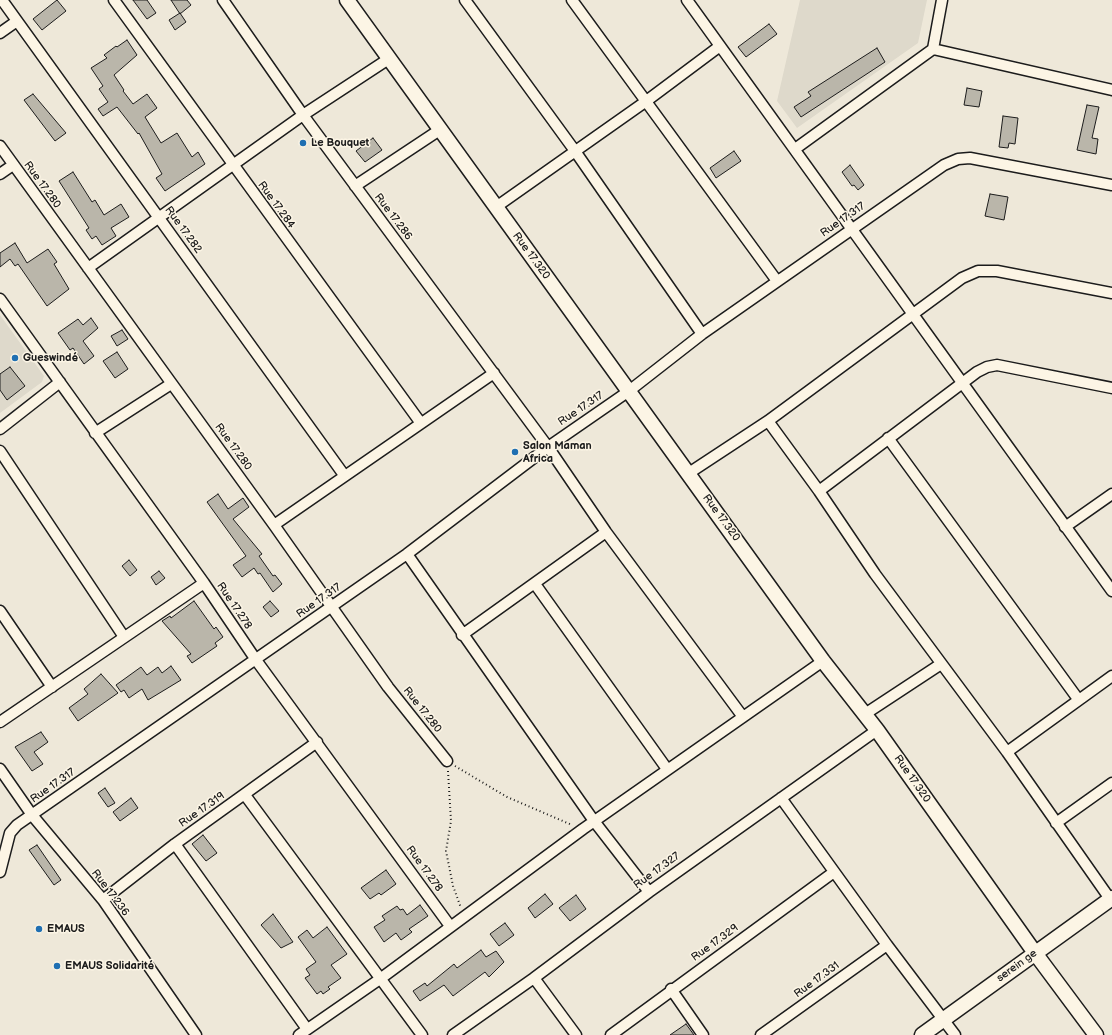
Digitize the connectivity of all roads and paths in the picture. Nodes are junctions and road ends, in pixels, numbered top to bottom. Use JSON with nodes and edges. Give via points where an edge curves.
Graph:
{"nodes":[{"id":1,"x":2,"y":0,"type":"edge"},
{"id":2,"x":114,"y":0,"type":"edge"},
{"id":3,"x":236,"y":0,"type":"edge"},
{"id":4,"x":347,"y":0,"type":"edge"},
{"id":5,"x":466,"y":0,"type":"edge"},
{"id":6,"x":572,"y":0,"type":"edge"},
{"id":7,"x":687,"y":0,"type":"edge"},
{"id":8,"x":942,"y":0,"type":"edge"},
{"id":9,"x":225,"y":3,"type":"edge"},
{"id":10,"x":17,"y":21,"type":"junction"},
{"id":11,"x":0,"y":33,"type":"edge"},
{"id":12,"x":720,"y":46,"type":"junction"},
{"id":13,"x":933,"y":49,"type":"junction"},
{"id":14,"x":390,"y":58,"type":"junction"},
{"id":15,"x":1112,"y":90,"type":"edge"},
{"id":16,"x":646,"y":102,"type":"junction"},
{"id":17,"x":303,"y":115,"type":"junction"},
{"id":18,"x":442,"y":129,"type":"junction"},
{"id":19,"x":0,"y":146,"type":"edge"},
{"id":20,"x":795,"y":149,"type":"junction"},
{"id":21,"x":575,"y":151,"type":"junction"},
{"id":22,"x":13,"y":165,"type":"junction"},
{"id":23,"x":233,"y":165,"type":"junction"},
{"id":24,"x":0,"y":174,"type":"edge"},
{"id":25,"x":1112,"y":184,"type":"edge"},
{"id":26,"x":355,"y":186,"type":"junction"},
{"id":27,"x":496,"y":207,"type":"junction"},
{"id":28,"x":159,"y":218,"type":"junction"},
{"id":29,"x":852,"y":228,"type":"junction"},
{"id":30,"x":88,"y":268,"type":"junction"},
{"id":31,"x":777,"y":281,"type":"junction"},
{"id":32,"x":1112,"y":293,"type":"edge"},
{"id":33,"x":0,"y":299,"type":"edge"},
{"id":34,"x":913,"y":313,"type":"junction"},
{"id":35,"x":702,"y":334,"type":"junction"},
{"id":36,"x":494,"y":373,"type":"junction"},
{"id":37,"x":60,"y":382,"type":"junction"},
{"id":38,"x":963,"y":383,"type":"junction"},
{"id":39,"x":171,"y":384,"type":"junction"},
{"id":40,"x":1112,"y":388,"type":"edge"},
{"id":41,"x":630,"y":391,"type":"junction"},
{"id":42,"x":768,"y":421,"type":"junction"},
{"id":43,"x":420,"y":422,"type":"junction"},
{"id":44,"x":0,"y":429,"type":"edge"},
{"id":45,"x":95,"y":433,"type":"junction"},
{"id":46,"x":888,"y":438,"type":"junction"},
{"id":47,"x":548,"y":447,"type":"junction"},
{"id":48,"x":0,"y":451,"type":"edge"},
{"id":49,"x":689,"y":473,"type":"junction"},
{"id":50,"x":344,"y":475,"type":"junction"},
{"id":51,"x":819,"y":491,"type":"junction"},
{"id":52,"x":1112,"y":494,"type":"edge"},
{"id":53,"x":274,"y":525,"type":"junction"},
{"id":54,"x":1065,"y":527,"type":"junction"},
{"id":55,"x":606,"y":532,"type":"junction"},
{"id":56,"x":407,"y":554,"type":"junction"},
{"id":57,"x":204,"y":583,"type":"junction"},
{"id":58,"x":535,"y":584,"type":"junction"},
{"id":59,"x":1112,"y":591,"type":"edge"},
{"id":60,"x":331,"y":607,"type":"junction"},
{"id":61,"x":0,"y":611,"type":"edge"},
{"id":62,"x":462,"y":635,"type":"junction"},
{"id":63,"x":124,"y":637,"type":"junction"},
{"id":64,"x":256,"y":660,"type":"junction"},
{"id":65,"x":823,"y":661,"type":"junction"},
{"id":66,"x":941,"y":664,"type":"junction"},
{"id":67,"x":1112,"y":676,"type":"edge"},
{"id":68,"x":52,"y":687,"type":"junction"},
{"id":69,"x":1078,"y":699,"type":"junction"},
{"id":70,"x":865,"y":714,"type":"junction"},
{"id":71,"x":743,"y":717,"type":"junction"},
{"id":72,"x":0,"y":722,"type":"edge"},
{"id":73,"x":877,"y":730,"type":"junction"},
{"id":74,"x":317,"y":742,"type":"junction"},
{"id":75,"x":1008,"y":752,"type":"junction"},
{"id":76,"x":447,"y":762,"type":"junction"},
{"id":77,"x":0,"y":769,"type":"edge"},
{"id":78,"x":667,"y":769,"type":"junction"},
{"id":79,"x":1112,"y":783,"type":"edge"},
{"id":80,"x":245,"y":795,"type":"junction"},
{"id":81,"x":781,"y":798,"type":"junction"},
{"id":82,"x":32,"y":815,"type":"junction"},
{"id":83,"x":594,"y":821,"type":"junction"},
{"id":84,"x":1056,"y":823,"type":"junction"},
{"id":85,"x":583,"y":829,"type":"junction"},
{"id":86,"x":175,"y":844,"type":"junction"},
{"id":87,"x":0,"y":872,"type":"edge"},
{"id":88,"x":834,"y":872,"type":"junction"},
{"id":89,"x":649,"y":892,"type":"junction"},
{"id":90,"x":1111,"y":899,"type":"edge"},
{"id":91,"x":103,"y":900,"type":"junction"},
{"id":92,"x":464,"y":916,"type":"junction"},
{"id":93,"x":450,"y":926,"type":"junction"},
{"id":94,"x":887,"y":945,"type":"junction"},
{"id":95,"x":1034,"y":953,"type":"junction"},
{"id":96,"x":534,"y":978,"type":"junction"},
{"id":97,"x":380,"y":979,"type":"junction"},
{"id":98,"x":671,"y":989,"type":"junction"},
{"id":99,"x":944,"y":1020,"type":"junction"},
{"id":100,"x":303,"y":1032,"type":"edge"},
{"id":101,"x":196,"y":1035,"type":"edge"},
{"id":102,"x":422,"y":1035,"type":"edge"},
{"id":103,"x":453,"y":1035,"type":"edge"},
{"id":104,"x":576,"y":1035,"type":"edge"},
{"id":105,"x":611,"y":1035,"type":"edge"},
{"id":106,"x":703,"y":1035,"type":"edge"},
{"id":107,"x":761,"y":1035,"type":"edge"},
{"id":108,"x":922,"y":1035,"type":"edge"},
{"id":109,"x":955,"y":1035,"type":"edge"},
{"id":110,"x":1096,"y":1035,"type":"edge"}],
"edges":[{"from":1,"to":10,"type":"street","name":"Rue 17.282"},
{"from":2,"to":23,"type":"street","name":"Rue 17.284"},
{"from":3,"to":9,"type":"street"},
{"from":4,"to":14,"type":"street","name":"Rue 17.320"},
{"from":5,"to":21,"type":"street"},
{"from":6,"to":16,"type":"street"},
{"from":7,"to":12,"type":"street"},
{"from":8,"to":13,"type":"street"},
{"from":9,"to":17,"type":"street","name":"Rue 17.286"},
{"from":10,"to":11,"type":"street"},
{"from":10,"to":28,"type":"street","name":"Rue 17.282"},
{"from":12,"to":16,"type":"street"},
{"from":12,"to":20,"type":"street"},
{"from":13,"to":15,"type":"street"},
{"from":13,"to":20,"type":"street"},
{"from":14,"to":17,"type":"street"},
{"from":14,"to":18,"type":"street","name":"Rue 17.320"},
{"from":16,"to":21,"type":"street"},
{"from":16,"to":31,"type":"street"},
{"from":17,"to":23,"type":"street"},
{"from":17,"to":26,"type":"street","name":"Rue 17.286"},
{"from":18,"to":26,"type":"street"},
{"from":18,"to":27,"type":"street","name":"Rue 17.320"},
{"from":19,"to":22,"type":"street","name":"Rue 17.280"},
{"from":20,"to":29,"type":"street"},
{"from":21,"to":27,"type":"street"},
{"from":21,"to":35,"type":"street"},
{"from":22,"to":24,"type":"street"},
{"from":22,"to":30,"type":"street","name":"Rue 17.280"},
{"from":23,"to":28,"type":"street"},
{"from":23,"to":43,"type":"street","name":"Rue 17.284"},
{"from":25,"to":29,"type":"street","name":"Rue 17.317","via":[[958,158]]},
{"from":26,"to":36,"type":"street","name":"Rue 17.286"},
{"from":27,"to":41,"type":"street","name":"Rue 17.320"},
{"from":28,"to":30,"type":"street"},
{"from":28,"to":50,"type":"street","name":"Rue 17.282"},
{"from":29,"to":31,"type":"street","name":"Rue 17.317"},
{"from":29,"to":34,"type":"street"},
{"from":30,"to":39,"type":"street","name":"Rue 17.280"},
{"from":31,"to":35,"type":"street","name":"Rue 17.317"},
{"from":32,"to":34,"type":"street","via":[[997,271],[978,271],[962,278]]},
{"from":33,"to":37,"type":"street","name":"Rue 17.278"},
{"from":34,"to":38,"type":"street"},
{"from":34,"to":42,"type":"street"},
{"from":35,"to":41,"type":"street","name":"Rue 17.317"},
{"from":36,"to":43,"type":"street"},
{"from":36,"to":47,"type":"street","name":"Rue 17.286"},
{"from":37,"to":44,"type":"street"},
{"from":37,"to":45,"type":"street","name":"Rue 17.278"},
{"from":38,"to":40,"type":"street","via":[[977,372],[997,365]]},
{"from":38,"to":46,"type":"street"},
{"from":38,"to":54,"type":"street"},
{"from":39,"to":45,"type":"street"},
{"from":39,"to":53,"type":"street","name":"Rue 17.280"},
{"from":41,"to":47,"type":"street","name":"Rue 17.317"},
{"from":41,"to":49,"type":"street","name":"Rue 17.320"},
{"from":42,"to":49,"type":"street"},
{"from":42,"to":51,"type":"street"},
{"from":43,"to":50,"type":"street"},
{"from":45,"to":57,"type":"street","name":"Rue 17.278"},
{"from":46,"to":51,"type":"street"},
{"from":46,"to":69,"type":"street"},
{"from":47,"to":55,"type":"street","name":"Rue 17.286"},
{"from":47,"to":56,"type":"street","name":"Rue 17.317"},
{"from":48,"to":63,"type":"street"},
{"from":49,"to":65,"type":"street","name":"Rue 17.320"},
{"from":50,"to":53,"type":"street"},
{"from":51,"to":66,"type":"street","via":[[875,574]]},
{"from":52,"to":54,"type":"street"},
{"from":53,"to":60,"type":"street","name":"Rue 17.280"},
{"from":54,"to":59,"type":"street"},
{"from":55,"to":58,"type":"street"},
{"from":55,"to":71,"type":"street","name":"Rue 17.286"},
{"from":56,"to":60,"type":"street","name":"Rue 17.317"},
{"from":56,"to":62,"type":"street"},
{"from":57,"to":63,"type":"street"},
{"from":57,"to":64,"type":"street","name":"Rue 17.278"},
{"from":58,"to":62,"type":"street"},
{"from":58,"to":78,"type":"street"},
{"from":60,"to":64,"type":"street","name":"Rue 17.317"},
{"from":60,"to":76,"type":"street","name":"Rue 17.280","via":[[388,687]]},
{"from":61,"to":68,"type":"street"},
{"from":62,"to":83,"type":"street"},
{"from":63,"to":68,"type":"street"},
{"from":64,"to":74,"type":"street","name":"Rue 17.278"},
{"from":64,"to":82,"type":"street","name":"Rue 17.317"},
{"from":65,"to":70,"type":"street","name":"Rue 17.320"},
{"from":65,"to":71,"type":"street"},
{"from":66,"to":70,"type":"street"},
{"from":66,"to":75,"type":"street"},
{"from":67,"to":69,"type":"street"},
{"from":68,"to":72,"type":"street"},
{"from":69,"to":75,"type":"street"},
{"from":70,"to":73,"type":"street","name":"Rue 17.320"},
{"from":71,"to":78,"type":"street"},
{"from":73,"to":81,"type":"street","name":"Rue 17.327"},
{"from":73,"to":95,"type":"street","name":"Rue 17.320"},
{"from":74,"to":80,"type":"street","name":"Rue 17.319"},
{"from":74,"to":93,"type":"street","name":"Rue 17.278"},
{"from":75,"to":84,"type":"street"},
{"from":76,"to":85,"type":"path","via":[[507,797]]},
{"from":76,"to":92,"type":"path","via":[[450,821],[446,851],[452,886]]},
{"from":77,"to":82,"type":"street","name":"Rue 17.236"},
{"from":78,"to":83,"type":"street"},
{"from":79,"to":84,"type":"street"},
{"from":80,"to":86,"type":"street","name":"Rue 17.319"},
{"from":80,"to":97,"type":"street"},
{"from":81,"to":88,"type":"street"},
{"from":81,"to":89,"type":"street","name":"Rue 17.327"},
{"from":82,"to":87,"type":"street","name":"Rue 17.317","via":[[10,833]]},
{"from":82,"to":91,"type":"street","name":"Rue 17.236"},
{"from":83,"to":85,"type":"street"},
{"from":83,"to":89,"type":"street"},
{"from":84,"to":90,"type":"street"},
{"from":85,"to":92,"type":"street"},
{"from":86,"to":91,"type":"street","name":"Rue 17.319"},
{"from":86,"to":100,"type":"street"},
{"from":88,"to":94,"type":"street"},
{"from":88,"to":98,"type":"street","name":"Rue 17.329"},
{"from":89,"to":96,"type":"street","name":"Rue 17.327"},
{"from":90,"to":95,"type":"street","name":"serein ge"},
{"from":91,"to":101,"type":"street","name":"Rue 17.236"},
{"from":92,"to":93,"type":"street"},
{"from":93,"to":97,"type":"street"},
{"from":94,"to":99,"type":"street"},
{"from":94,"to":107,"type":"street","name":"Rue 17.331"},
{"from":95,"to":99,"type":"street","name":"serein ge"},
{"from":95,"to":110,"type":"street","name":"Rue 17.320"},
{"from":96,"to":103,"type":"street","name":"Rue 17.327"},
{"from":96,"to":104,"type":"street"},
{"from":97,"to":100,"type":"street"},
{"from":97,"to":102,"type":"street"},
{"from":98,"to":105,"type":"street","name":"Rue 17.329"},
{"from":98,"to":106,"type":"street"},
{"from":99,"to":108,"type":"street","name":"serein ge"},
{"from":99,"to":109,"type":"street"}]}
